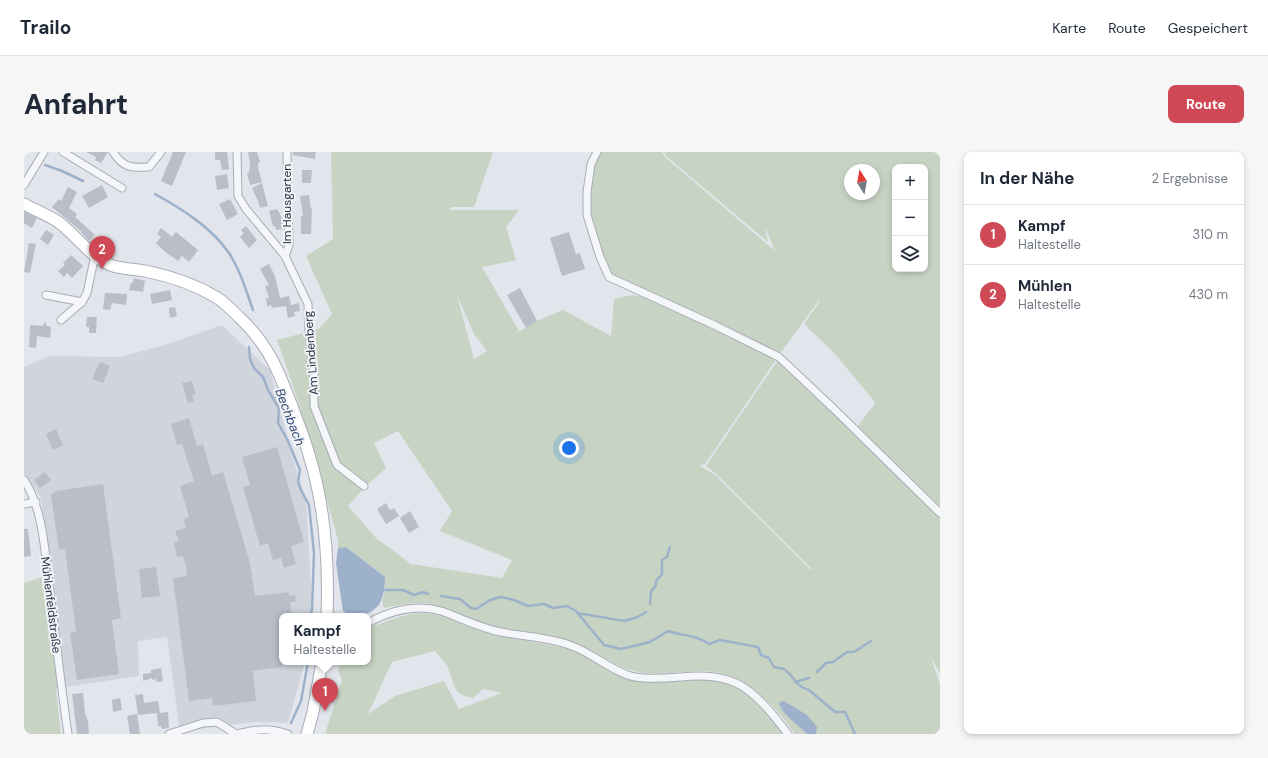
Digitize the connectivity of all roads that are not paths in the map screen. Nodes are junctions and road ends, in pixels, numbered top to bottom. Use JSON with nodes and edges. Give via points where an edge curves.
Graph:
{"nodes":[{"id":1,"x":44,"y":152,"type":"edge"},
{"id":2,"x":63,"y":152,"type":"edge"},
{"id":3,"x":113,"y":152,"type":"edge"},
{"id":4,"x":161,"y":152,"type":"edge"},
{"id":5,"x":237,"y":152,"type":"edge"},
{"id":6,"x":287,"y":152,"type":"edge"},
{"id":7,"x":597,"y":152,"type":"edge"},
{"id":8,"x":24,"y":185,"type":"edge"},
{"id":9,"x":122,"y":188,"type":"dead end"},
{"id":10,"x":24,"y":204,"type":"edge"},
{"id":11,"x":95,"y":255,"type":"junction"},
{"id":12,"x":285,"y":256,"type":"junction"},
{"id":13,"x":46,"y":295,"type":"dead end"},
{"id":14,"x":82,"y":302,"type":"junction"},
{"id":15,"x":61,"y":320,"type":"dead end"},
{"id":16,"x":24,"y":480,"type":"edge"},
{"id":17,"x":364,"y":486,"type":"dead end"},
{"id":18,"x":36,"y":502,"type":"junction"},
{"id":19,"x":24,"y":504,"type":"edge"},
{"id":20,"x":940,"y":513,"type":"edge"},
{"id":21,"x":327,"y":613,"type":"edge"},
{"id":22,"x":371,"y":622,"type":"edge"},
{"id":23,"x":321,"y":665,"type":"edge"},
{"id":24,"x":68,"y":734,"type":"edge"},
{"id":25,"x":170,"y":734,"type":"edge"},
{"id":26,"x":236,"y":734,"type":"edge"},
{"id":27,"x":288,"y":734,"type":"edge"},
{"id":28,"x":307,"y":734,"type":"edge"},
{"id":29,"x":788,"y":734,"type":"edge"}],
"edges":[{"from":1,"to":8,"type":"street"},
{"from":2,"to":9,"type":"street"},
{"from":3,"to":4,"type":"street","via":[[118,160],[132,168],[149,167]]},
{"from":5,"to":12,"type":"street","name":"Am Lindenberg","via":[[238,196]]},
{"from":6,"to":12,"type":"street","name":"Im Hausgarten","via":[[289,245]]},
{"from":7,"to":20,"type":"street","via":[[591,164],[587,216],[609,277],[779,357]]},
{"from":10,"to":11,"type":"main road","via":[[60,224]]},
{"from":11,"to":14,"type":"street","via":[[87,293]]},
{"from":11,"to":21,"type":"main road","via":[[112,266],[147,272],[194,285],[230,308],[263,343],[280,375],[310,455],[326,542]]},
{"from":12,"to":17,"type":"street","name":"Am Lindenberg","via":[[308,304],[314,406],[337,465]]},
{"from":13,"to":14,"type":"street"},
{"from":14,"to":15,"type":"street"},
{"from":16,"to":18,"type":"street","name":"Mühlenfeldstraße"},
{"from":18,"to":19,"type":"street"},
{"from":18,"to":24,"type":"street","name":"Mühlenfeldstraße"},
{"from":22,"to":29,"type":"street","via":[[410,608],[433,609],[482,627],[573,646],[634,677],[720,678],[745,688]]},
{"from":23,"to":28,"type":"main road"},
{"from":25,"to":26,"type":"street","via":[[203,723],[217,722]]},
{"from":26,"to":27,"type":"street","via":[[259,729]]}]}
